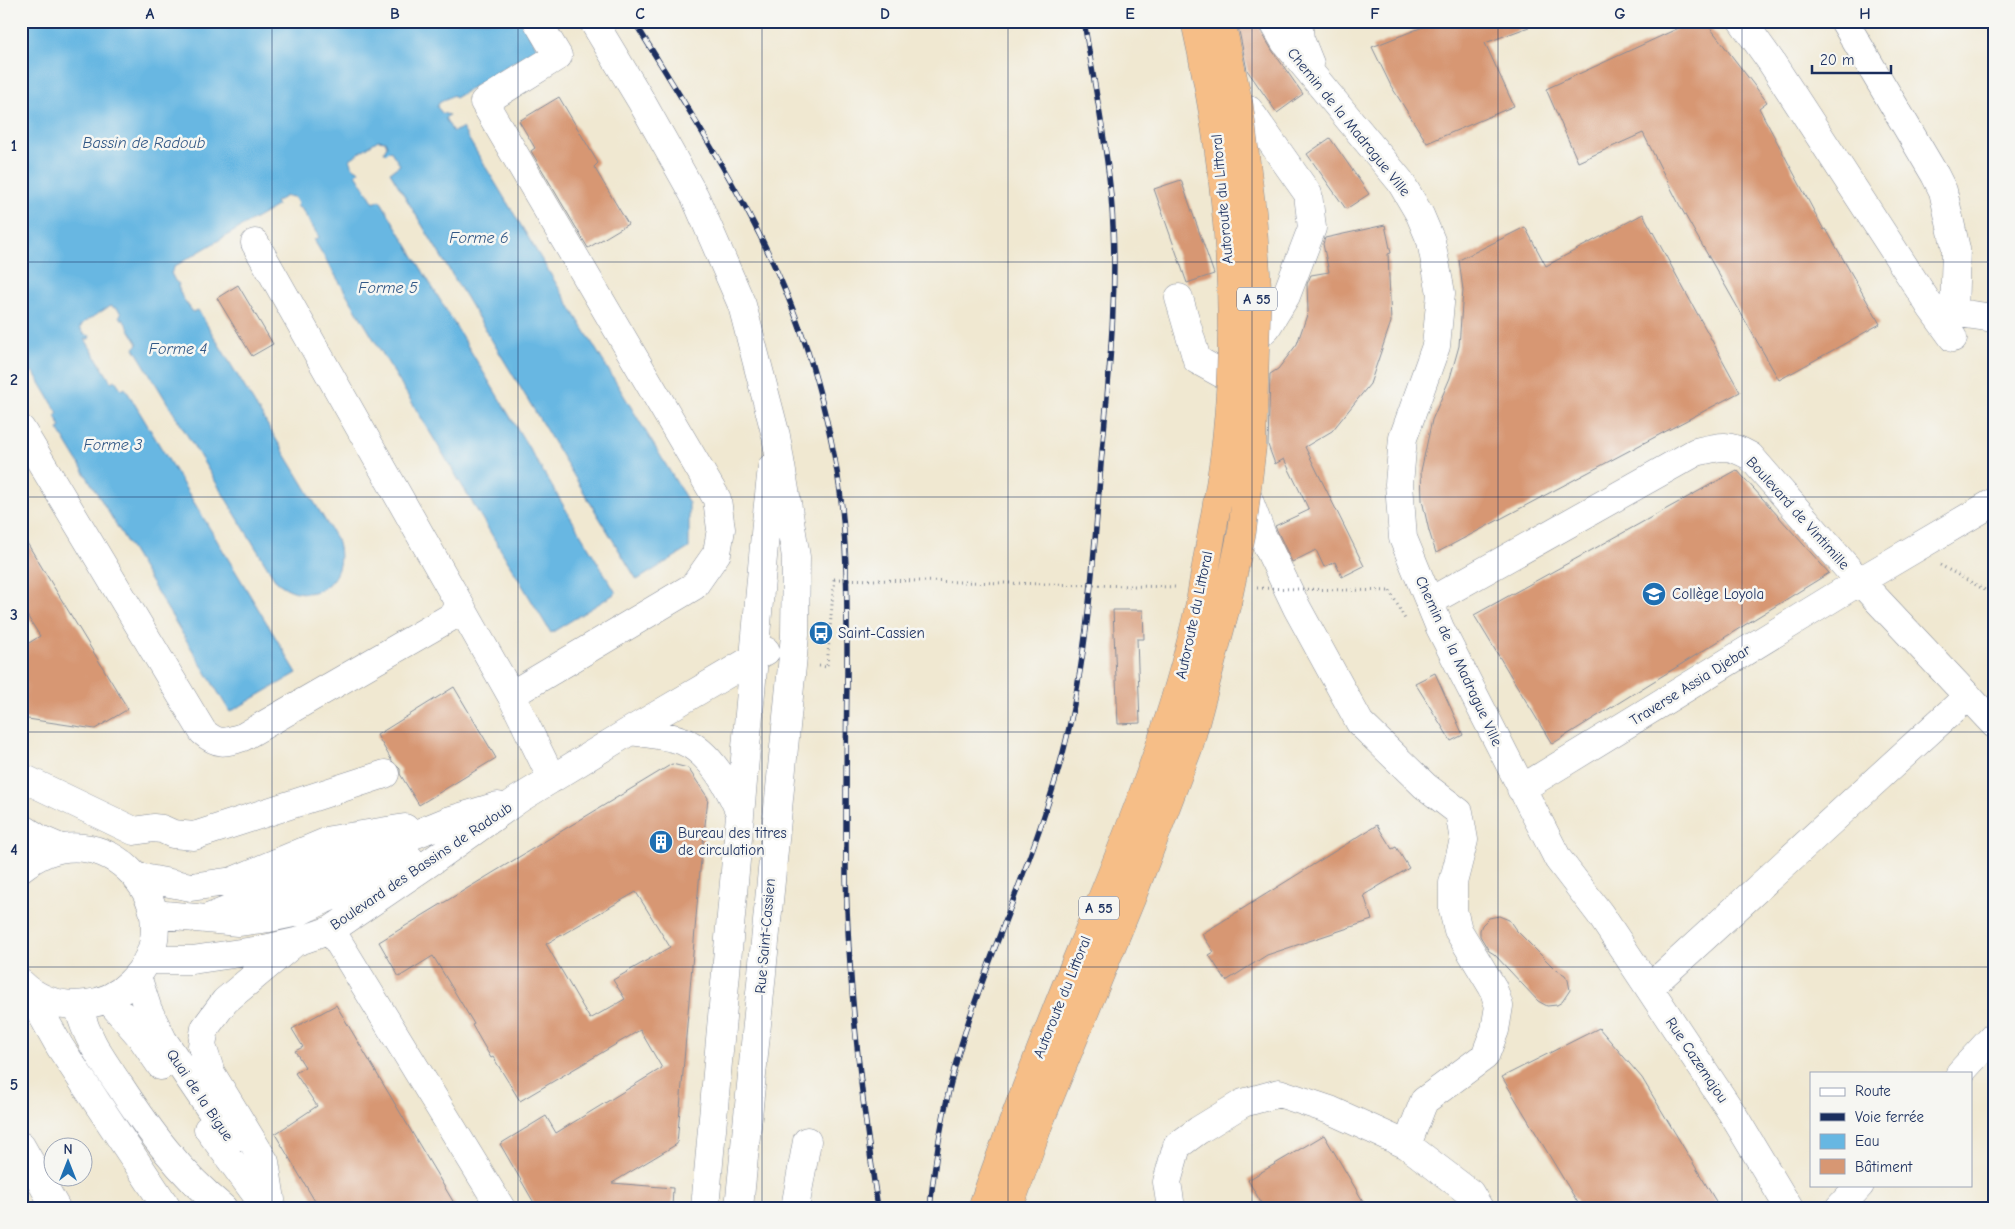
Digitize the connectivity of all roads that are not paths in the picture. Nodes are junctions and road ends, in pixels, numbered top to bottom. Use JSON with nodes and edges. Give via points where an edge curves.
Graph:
{"nodes":[{"id":1,"x":537,"y":21,"type":"edge"},
{"id":2,"x":593,"y":21,"type":"edge"},
{"id":3,"x":1195,"y":21,"type":"edge"},
{"id":4,"x":1221,"y":21,"type":"edge"},
{"id":5,"x":1273,"y":21,"type":"edge"},
{"id":6,"x":1298,"y":21,"type":"edge"},
{"id":7,"x":1742,"y":21,"type":"edge"},
{"id":8,"x":1844,"y":21,"type":"edge"},
{"id":9,"x":1314,"y":75,"type":"junction"},
{"id":10,"x":1249,"y":110,"type":"dead end"},
{"id":11,"x":255,"y":243,"type":"dead end"},
{"id":12,"x":1179,"y":298,"type":"dead end"},
{"id":13,"x":1994,"y":318,"type":"edge"},
{"id":14,"x":1946,"y":320,"type":"junction"},
{"id":15,"x":1224,"y":374,"type":"junction"},
{"id":16,"x":21,"y":429,"type":"edge"},
{"id":17,"x":776,"y":436,"type":"junction"},
{"id":18,"x":1994,"y":502,"type":"edge"},
{"id":19,"x":1860,"y":581,"type":"junction"},
{"id":20,"x":1429,"y":602,"type":"junction"},
{"id":21,"x":463,"y":610,"type":"junction"},
{"id":22,"x":796,"y":635,"type":"junction"},
{"id":23,"x":754,"y":658,"type":"junction"},
{"id":24,"x":511,"y":695,"type":"junction"},
{"id":25,"x":1968,"y":696,"type":"junction"},
{"id":26,"x":1994,"y":724,"type":"edge"},
{"id":27,"x":630,"y":731,"type":"junction"},
{"id":28,"x":385,"y":774,"type":"dead end"},
{"id":29,"x":21,"y":777,"type":"edge"},
{"id":30,"x":552,"y":778,"type":"junction"},
{"id":31,"x":1520,"y":788,"type":"junction"},
{"id":32,"x":518,"y":799,"type":"junction"},
{"id":33,"x":741,"y":816,"type":"junction"},
{"id":34,"x":448,"y":821,"type":"junction"},
{"id":35,"x":21,"y":827,"type":"edge"},
{"id":36,"x":134,"y":831,"type":"junction"},
{"id":37,"x":61,"y":848,"type":"junction"},
{"id":38,"x":21,"y":868,"type":"edge"},
{"id":39,"x":128,"y":868,"type":"junction"},
{"id":40,"x":191,"y":887,"type":"junction"},
{"id":41,"x":252,"y":901,"type":"junction"},
{"id":42,"x":154,"y":914,"type":"junction"},
{"id":43,"x":1600,"y":914,"type":"joint"},
{"id":44,"x":206,"y":919,"type":"junction"},
{"id":45,"x":331,"y":930,"type":"junction"},
{"id":46,"x":296,"y":942,"type":"junction"},
{"id":47,"x":142,"y":968,"type":"junction"},
{"id":48,"x":25,"y":987,"type":"edge"},
{"id":49,"x":1649,"y":988,"type":"junction"},
{"id":50,"x":108,"y":999,"type":"junction"},
{"id":51,"x":78,"y":1005,"type":"junction"},
{"id":52,"x":1994,"y":1036,"type":"edge"},
{"id":53,"x":1961,"y":1072,"type":"edge"},
{"id":54,"x":807,"y":1141,"type":"dead end"},
{"id":55,"x":1407,"y":1145,"type":"junction"},
{"id":56,"x":21,"y":1146,"type":"edge"},
{"id":57,"x":1859,"y":1186,"type":"edge"},
{"id":58,"x":271,"y":1205,"type":"edge"},
{"id":59,"x":56,"y":1208,"type":"edge"},
{"id":60,"x":167,"y":1208,"type":"edge"},
{"id":61,"x":223,"y":1208,"type":"edge"},
{"id":62,"x":501,"y":1208,"type":"edge"},
{"id":63,"x":705,"y":1208,"type":"edge"},
{"id":64,"x":739,"y":1208,"type":"edge"},
{"id":65,"x":795,"y":1208,"type":"edge"},
{"id":66,"x":982,"y":1208,"type":"edge"},
{"id":67,"x":1009,"y":1208,"type":"edge"},
{"id":68,"x":1171,"y":1208,"type":"edge"},
{"id":69,"x":1479,"y":1208,"type":"edge"},
{"id":70,"x":1789,"y":1208,"type":"edge"},
{"id":71,"x":1840,"y":1208,"type":"edge"}],
"edges":[{"from":1,"to":24,"type":"street","via":[[558,56],[484,102],[717,499],[721,529],[717,554],[694,586]]},
{"from":2,"to":17,"type":"street","via":[[695,197],[742,305]]},
{"from":3,"to":66,"type":"highway","name":"Autoroute du Littoral","number":"A 55","bridge":true,"via":[[1210,88],[1223,176],[1232,349],[1226,442],[1200,603],[1191,647],[1162,746],[1011,1125]]},
{"from":4,"to":67,"type":"highway","name":"Autoroute du Littoral","number":"A 55","bridge":true,"via":[[1239,106],[1257,287],[1252,446],[1242,531],[1227,603],[1189,746],[1131,899],[1039,1123]]},
{"from":5,"to":9,"type":"street","name":"Chemin de la Madrague Ville","via":[[1284,42]]},
{"from":6,"to":9,"type":"street","via":[[1300,39]]},
{"from":7,"to":14,"type":"street"},
{"from":8,"to":14,"type":"street","via":[[1943,191],[1956,249]]},
{"from":9,"to":20,"type":"street","name":"Chemin de la Madrague Ville","via":[[1400,181],[1431,241],[1441,293],[1436,346],[1404,438],[1399,484],[1402,538]]},
{"from":10,"to":15,"type":"street","via":[[1308,194],[1312,228],[1286,296],[1267,327]]},
{"from":11,"to":21,"type":"street"},
{"from":12,"to":15,"type":"street","via":[[1197,360]]},
{"from":13,"to":14,"type":"street"},
{"from":15,"to":55,"type":"street","via":[[1220,392],[1221,420],[1251,510],[1297,608],[1360,723],[1425,786],[1459,812],[1464,840],[1453,883],[1453,910],[1458,930],[1493,988],[1499,1006],[1495,1030],[1485,1056],[1424,1101]]},
{"from":16,"to":21,"type":"street","via":[[203,732],[212,739],[221,742],[243,737]]},
{"from":17,"to":22,"type":"street","via":[[796,556]]},
{"from":17,"to":23,"type":"street"},
{"from":18,"to":19,"type":"street","name":"Traverse Assia Djebar"},
{"from":19,"to":20,"type":"street","name":"Boulevard de Vintimille","via":[[1750,456],[1738,448],[1720,445],[1696,452]]},
{"from":19,"to":25,"type":"street","name":"Boulevard de Vintimille"},
{"from":19,"to":31,"type":"street","name":"Traverse Assia Djebar"},
{"from":20,"to":31,"type":"street","name":"Chemin de la Madrague Ville"},
{"from":21,"to":24,"type":"street"},
{"from":22,"to":23,"type":"street","name":"Boulevard des Bassins de Radoub"},
{"from":22,"to":64,"type":"street","name":"Rue Saint-Cassien"},
{"from":23,"to":27,"type":"street","name":"Boulevard des Bassins de Radoub"},
{"from":23,"to":33,"type":"street"},
{"from":24,"to":30,"type":"street"},
{"from":25,"to":26,"type":"street","name":"Boulevard de Vintimille"},
{"from":25,"to":49,"type":"street"},
{"from":27,"to":30,"type":"street","name":"Boulevard des Bassins de Radoub"},
{"from":27,"to":33,"type":"street","via":[[673,738],[696,748],[730,789]]},
{"from":28,"to":36,"type":"street","via":[[194,836],[154,828]]},
{"from":29,"to":36,"type":"street"},
{"from":30,"to":32,"type":"street","name":"Boulevard des Bassins de Radoub"},
{"from":31,"to":43,"type":"street","name":"Chemin de la Madrague Ville","via":[[1558,859]]},
{"from":32,"to":34,"type":"street","name":"Boulevard des Bassins de Radoub"},
{"from":32,"to":45,"type":"street","name":"Boulevard des Bassins de Radoub"},
{"from":33,"to":63,"type":"street"},
{"from":34,"to":40,"type":"street","name":"Boulevard des Bassins de Radoub","via":[[331,840],[233,881]]},
{"from":34,"to":41,"type":"street","name":"Boulevard des Bassins de Radoub"},
{"from":34,"to":44,"type":"street","name":"Boulevard des Bassins de Radoub","via":[[423,848],[401,864],[298,912],[238,922]]},
{"from":35,"to":37,"type":"street"},
{"from":36,"to":39,"type":"street"},
{"from":37,"to":38,"type":"street","via":[[40,855]]},
{"from":37,"to":39,"type":"street","name":"Boulevard des Bassins de Radoub","via":[[94,850]]},
{"from":39,"to":40,"type":"street","name":"Boulevard des Bassins de Radoub"},
{"from":39,"to":42,"type":"street","via":[[148,894]]},
{"from":40,"to":41,"type":"street","name":"Boulevard des Bassins de Radoub"},
{"from":41,"to":44,"type":"street","name":"Boulevard des Bassins de Radoub"},
{"from":42,"to":44,"type":"street","name":"Boulevard des Bassins de Radoub"},
{"from":42,"to":47,"type":"street","via":[[154,938]]},
{"from":43,"to":49,"type":"street","name":"Rue Cazemajou"},
{"from":45,"to":46,"type":"street","name":"Boulevard des Bassins de Radoub"},
{"from":45,"to":62,"type":"street"},
{"from":46,"to":47,"type":"street","name":"Boulevard des Bassins de Radoub"},
{"from":46,"to":58,"type":"street","via":[[226,1001],[205,1028],[202,1046],[211,1073],[265,1162]]},
{"from":47,"to":50,"type":"street","via":[[124,989]]},
{"from":47,"to":58,"type":"street","name":"Quai de la Bigue","via":[[148,1010],[163,1040]]},
{"from":48,"to":51,"type":"street","via":[[44,999]]},
{"from":48,"to":60,"type":"street","via":[[60,1047]]},
{"from":49,"to":70,"type":"street","name":"Rue Cazemajou"},
{"from":50,"to":51,"type":"street"},
{"from":50,"to":58,"type":"street","name":"Quai de la Bigue"},
{"from":51,"to":61,"type":"street","via":[[86,1033],[151,1133],[200,1190]]},
{"from":52,"to":53,"type":"street"},
{"from":54,"to":65,"type":"street"},
{"from":55,"to":68,"type":"street","via":[[1330,1110],[1279,1093],[1243,1103],[1177,1146],[1167,1182]]},
{"from":55,"to":69,"type":"street","via":[[1470,1193]]},
{"from":56,"to":59,"type":"street"},
{"from":57,"to":71,"type":"street"}]}
